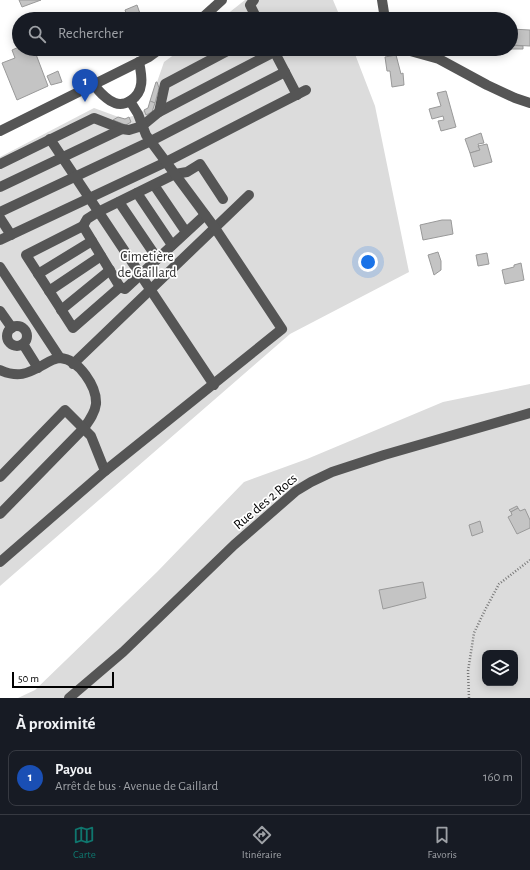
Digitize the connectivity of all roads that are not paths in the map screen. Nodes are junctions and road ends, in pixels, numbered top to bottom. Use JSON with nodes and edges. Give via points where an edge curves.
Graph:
{"nodes":[{"id":1,"x":222,"y":0,"type":"edge"},
{"id":2,"x":254,"y":0,"type":"edge"},
{"id":3,"x":382,"y":0,"type":"edge"},
{"id":4,"x":209,"y":12,"type":"edge"},
{"id":5,"x":254,"y":12,"type":"edge"},
{"id":6,"x":384,"y":12,"type":"edge"},
{"id":7,"x":149,"y":56,"type":"edge"},
{"id":8,"x":218,"y":56,"type":"edge"},
{"id":9,"x":263,"y":56,"type":"edge"},
{"id":10,"x":277,"y":56,"type":"edge"},
{"id":11,"x":431,"y":56,"type":"edge"},
{"id":12,"x":139,"y":62,"type":"junction"},
{"id":13,"x":285,"y":72,"type":"junction"},
{"id":14,"x":93,"y":84,"type":"junction"},
{"id":15,"x":130,"y":101,"type":"junction"},
{"id":16,"x":530,"y":103,"type":"edge"},
{"id":17,"x":159,"y":112,"type":"junction"},
{"id":18,"x":142,"y":126,"type":"junction"},
{"id":19,"x":122,"y":129,"type":"junction"},
{"id":20,"x":0,"y":131,"type":"edge"},
{"id":21,"x":50,"y":139,"type":"junction"},
{"id":22,"x":151,"y":141,"type":"junction"},
{"id":23,"x":63,"y":158,"type":"junction"},
{"id":24,"x":166,"y":162,"type":"junction"},
{"id":25,"x":0,"y":164,"type":"edge"},
{"id":26,"x":175,"y":174,"type":"junction"},
{"id":27,"x":75,"y":177,"type":"junction"},
{"id":28,"x":154,"y":185,"type":"junction"},
{"id":29,"x":0,"y":187,"type":"edge"},
{"id":30,"x":137,"y":193,"type":"junction"},
{"id":31,"x":249,"y":195,"type":"dead end"},
{"id":32,"x":90,"y":198,"type":"junction"},
{"id":33,"x":223,"y":199,"type":"dead end"},
{"id":34,"x":119,"y":202,"type":"junction"},
{"id":35,"x":0,"y":212,"type":"edge"},
{"id":36,"x":98,"y":212,"type":"junction"},
{"id":37,"x":205,"y":215,"type":"junction"},
{"id":38,"x":0,"y":218,"type":"edge"},
{"id":39,"x":83,"y":226,"type":"junction"},
{"id":40,"x":215,"y":228,"type":"junction"},
{"id":41,"x":186,"y":232,"type":"junction"},
{"id":42,"x":11,"y":235,"type":"junction"},
{"id":43,"x":0,"y":240,"type":"edge"},
{"id":44,"x":92,"y":241,"type":"junction"},
{"id":45,"x":172,"y":245,"type":"junction"},
{"id":46,"x":101,"y":256,"type":"junction"},
{"id":47,"x":157,"y":258,"type":"junction"},
{"id":48,"x":0,"y":267,"type":"edge"},
{"id":49,"x":110,"y":270,"type":"junction"},
{"id":50,"x":38,"y":274,"type":"junction"},
{"id":51,"x":139,"y":274,"type":"junction"},
{"id":52,"x":120,"y":287,"type":"junction"},
{"id":53,"x":150,"y":290,"type":"junction"},
{"id":54,"x":49,"y":291,"type":"junction"},
{"id":55,"x":61,"y":310,"type":"junction"},
{"id":56,"x":0,"y":311,"type":"edge"},
{"id":57,"x":60,"y":358,"type":"junction"},
{"id":58,"x":73,"y":364,"type":"junction"},
{"id":59,"x":38,"y":368,"type":"junction"},
{"id":60,"x":0,"y":370,"type":"edge"},
{"id":61,"x":214,"y":385,"type":"junction"},
{"id":62,"x":530,"y":413,"type":"edge"},
{"id":63,"x":84,"y":428,"type":"junction"},
{"id":64,"x":105,"y":471,"type":"junction"},
{"id":65,"x":0,"y":477,"type":"edge"},
{"id":66,"x":0,"y":514,"type":"edge"},
{"id":67,"x":0,"y":562,"type":"edge"},
{"id":68,"x":69,"y":698,"type":"edge"}],
"edges":[{"from":1,"to":4,"type":"street"},
{"from":2,"to":5,"type":"street","via":[[250,5]]},
{"from":3,"to":6,"type":"street"},
{"from":7,"to":12,"type":"street"},
{"from":8,"to":17,"type":"street","via":[[165,84]]},
{"from":9,"to":17,"type":"street"},
{"from":10,"to":13,"type":"street"},
{"from":11,"to":16,"type":"street","via":[[487,85]]},
{"from":12,"to":14,"type":"street"},
{"from":12,"to":15,"type":"street","via":[[142,85],[138,94]]},
{"from":13,"to":22,"type":"street"},
{"from":13,"to":24,"type":"street","via":[[301,92]]},
{"from":14,"to":15,"type":"street","via":[[113,102],[125,104]]},
{"from":14,"to":20,"type":"street"},
{"from":15,"to":18,"type":"street"},
{"from":17,"to":18,"type":"street"},
{"from":18,"to":19,"type":"street","via":[[129,130]]},
{"from":18,"to":22,"type":"street"},
{"from":19,"to":21,"type":"street","via":[[94,118]]},
{"from":19,"to":23,"type":"street"},
{"from":21,"to":23,"type":"street"},
{"from":21,"to":25,"type":"street"},
{"from":22,"to":24,"type":"street"},
{"from":22,"to":27,"type":"street"},
{"from":23,"to":27,"type":"street"},
{"from":23,"to":29,"type":"street"},
{"from":24,"to":26,"type":"street"},
{"from":24,"to":32,"type":"street"},
{"from":26,"to":28,"type":"street"},
{"from":26,"to":33,"type":"street","via":[[187,172],[200,164]]},
{"from":26,"to":37,"type":"street"},
{"from":27,"to":32,"type":"street"},
{"from":27,"to":35,"type":"street"},
{"from":28,"to":30,"type":"street"},
{"from":28,"to":41,"type":"street"},
{"from":30,"to":34,"type":"street"},
{"from":30,"to":45,"type":"street"},
{"from":31,"to":40,"type":"street"},
{"from":32,"to":36,"type":"street"},
{"from":32,"to":42,"type":"street"},
{"from":34,"to":36,"type":"street"},
{"from":34,"to":47,"type":"street"},
{"from":36,"to":39,"type":"street","via":[[87,219]]},
{"from":36,"to":51,"type":"street"},
{"from":37,"to":40,"type":"street"},
{"from":37,"to":41,"type":"street"},
{"from":38,"to":42,"type":"street"},
{"from":39,"to":44,"type":"street"},
{"from":39,"to":50,"type":"street","via":[[26,255]]},
{"from":40,"to":53,"type":"street"},
{"from":40,"to":61,"type":"street","via":[[282,329]]},
{"from":41,"to":45,"type":"street"},
{"from":42,"to":43,"type":"street"},
{"from":44,"to":46,"type":"street"},
{"from":44,"to":50,"type":"street"},
{"from":45,"to":47,"type":"street"},
{"from":46,"to":49,"type":"street"},
{"from":46,"to":54,"type":"street"},
{"from":47,"to":51,"type":"street"},
{"from":48,"to":57,"type":"street"},
{"from":49,"to":52,"type":"street"},
{"from":49,"to":55,"type":"street"},
{"from":50,"to":54,"type":"street"},
{"from":51,"to":52,"type":"street","via":[[125,289]]},
{"from":51,"to":53,"type":"street"},
{"from":52,"to":55,"type":"street","via":[[73,328]]},
{"from":53,"to":58,"type":"street"},
{"from":53,"to":61,"type":"street"},
{"from":54,"to":55,"type":"street"},
{"from":56,"to":59,"type":"street","via":[[12,328],[21,327],[26,330],[27,339],[23,344]]},
{"from":57,"to":58,"type":"street"},
{"from":57,"to":59,"type":"street"},
{"from":58,"to":63,"type":"street","via":[[86,375],[96,397],[95,409]]},
{"from":59,"to":60,"type":"street","via":[[17,376]]},
{"from":61,"to":64,"type":"street"},
{"from":62,"to":68,"type":"street","name":"Rue des 2 Rocs","via":[[332,472],[296,491],[123,652]]},
{"from":63,"to":64,"type":"street","via":[[91,436]]},
{"from":63,"to":65,"type":"street","via":[[65,410]]},
{"from":63,"to":66,"type":"street"},
{"from":64,"to":67,"type":"street"}]}
